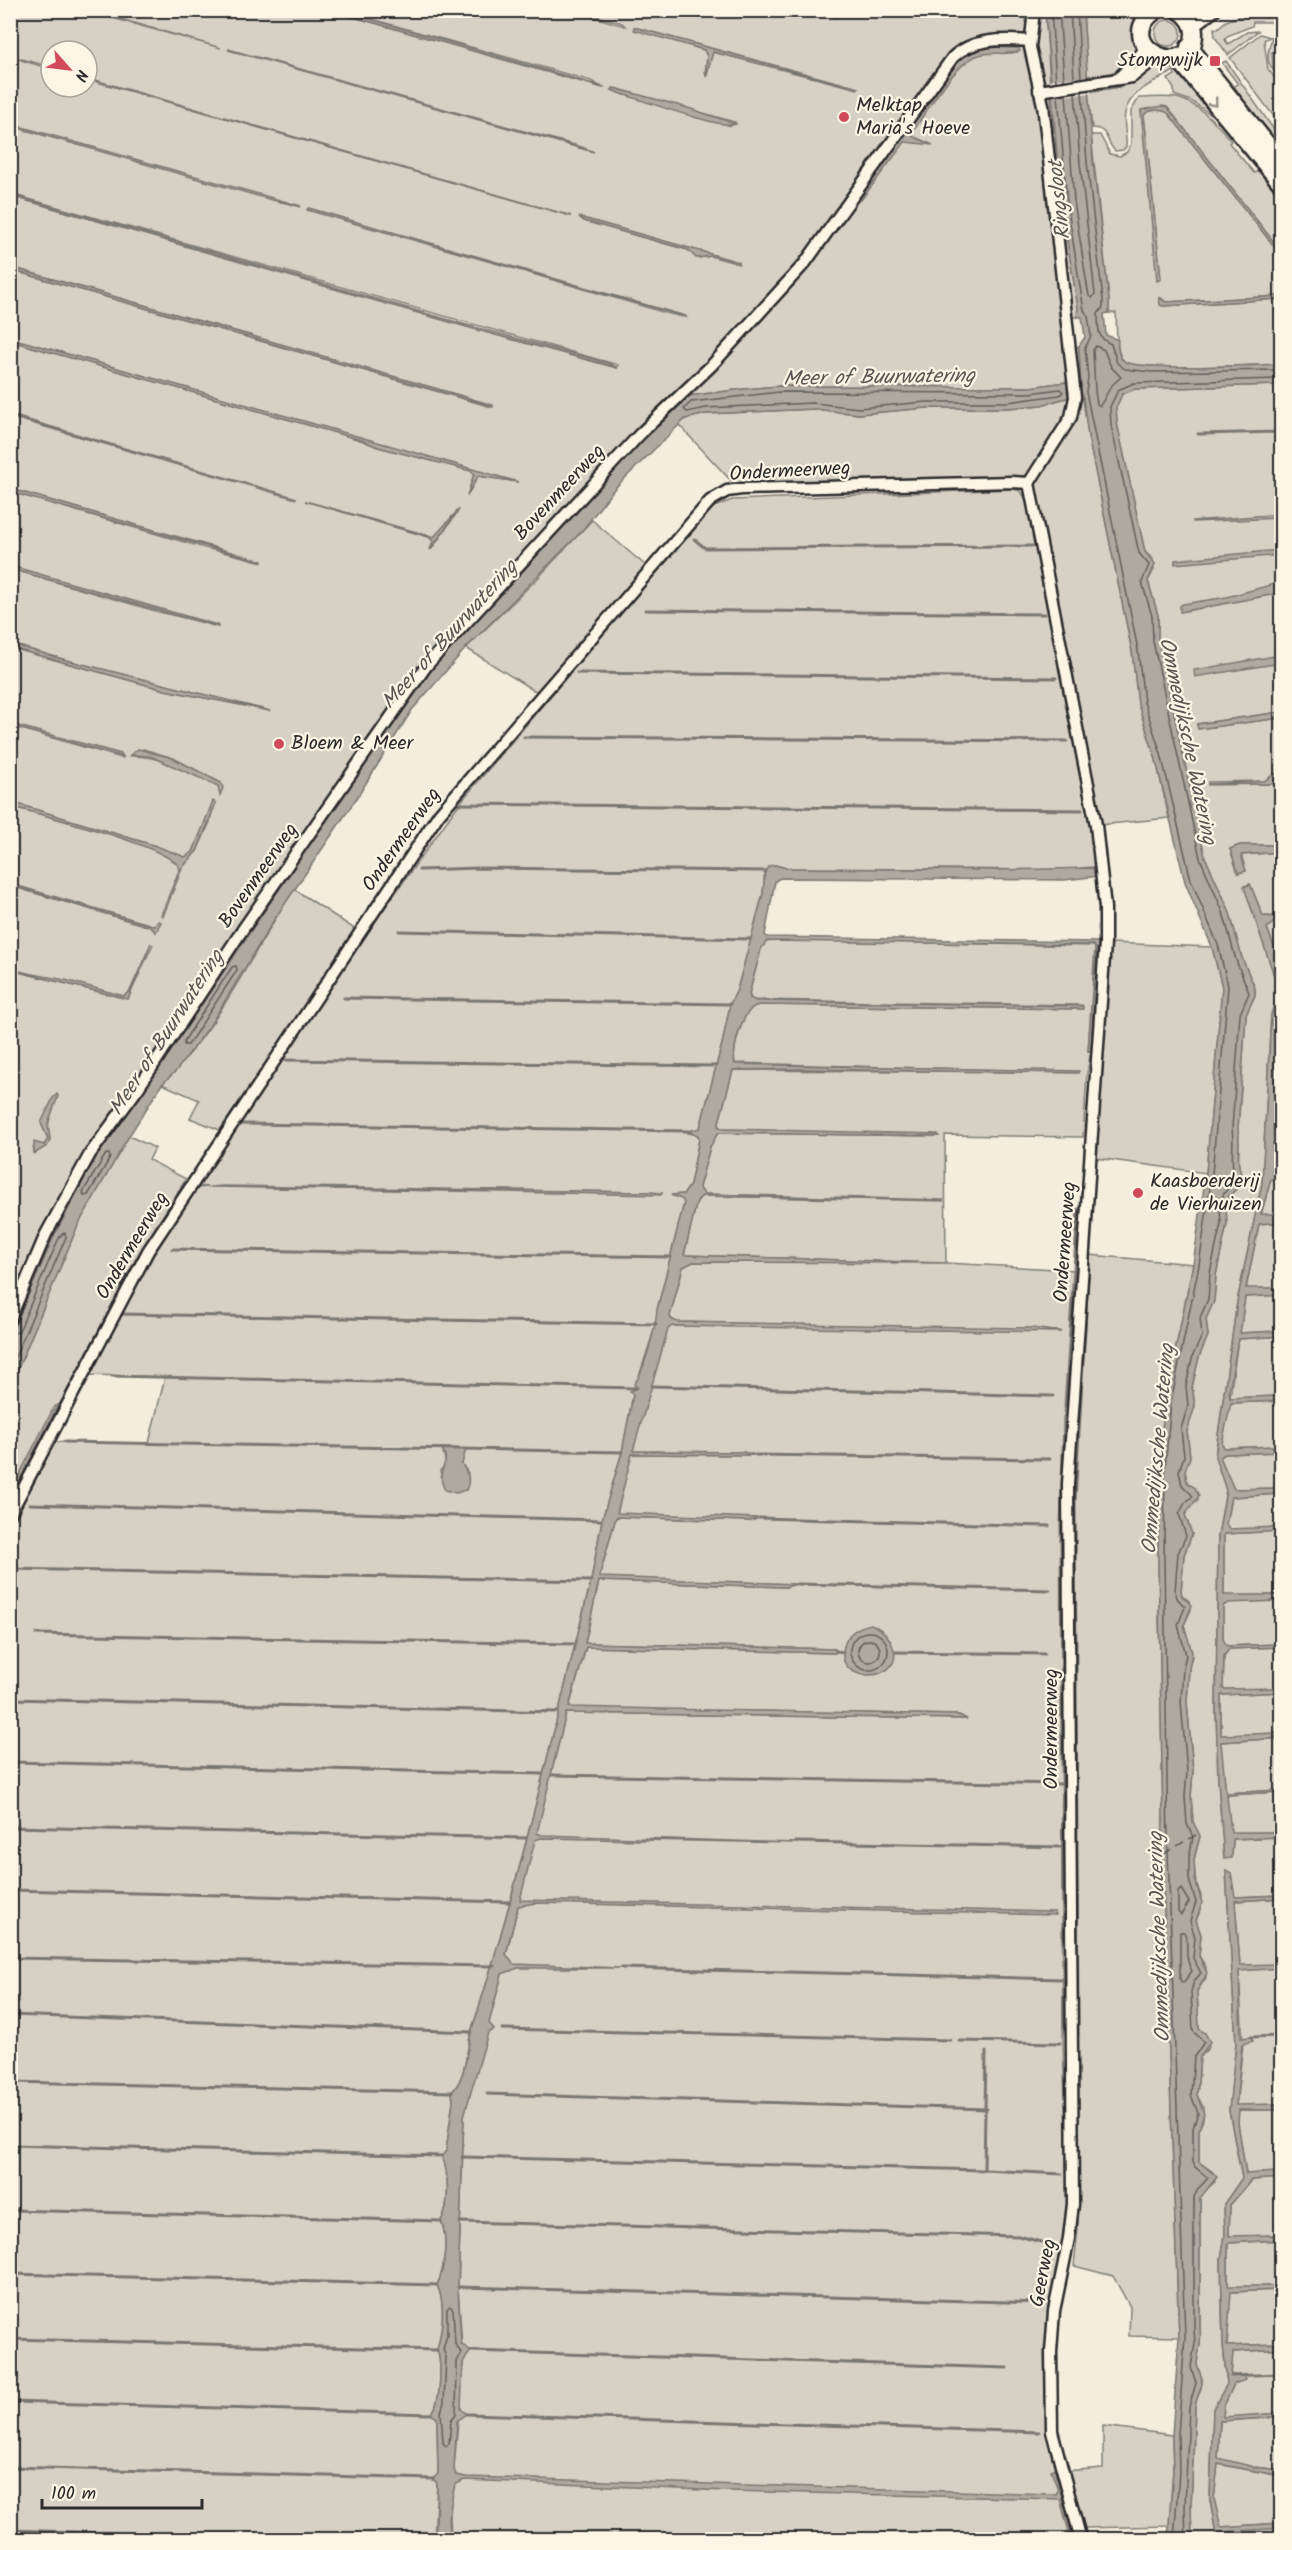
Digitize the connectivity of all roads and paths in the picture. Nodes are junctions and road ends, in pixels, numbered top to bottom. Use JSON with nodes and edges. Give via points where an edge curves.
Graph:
{"nodes":[{"id":1,"x":1034,"y":10,"type":"edge"},
{"id":2,"x":1215,"y":10,"type":"edge"},
{"id":3,"x":1183,"y":11,"type":"edge"},
{"id":4,"x":1146,"y":14,"type":"edge"},
{"id":5,"x":1193,"y":27,"type":"junction"},
{"id":6,"x":1030,"y":41,"type":"junction"},
{"id":7,"x":1151,"y":52,"type":"junction"},
{"id":8,"x":1184,"y":52,"type":"junction"},
{"id":9,"x":1039,"y":90,"type":"junction"},
{"id":10,"x":1281,"y":163,"type":"edge"},
{"id":11,"x":1281,"y":184,"type":"edge"},
{"id":12,"x":1029,"y":483,"type":"junction"},
{"id":13,"x":10,"y":1319,"type":"edge"},
{"id":14,"x":10,"y":1514,"type":"edge"},
{"id":15,"x":1072,"y":2010,"type":"joint"},
{"id":16,"x":1081,"y":2540,"type":"edge"}],
"edges":[{"from":1,"to":6,"type":"street"},
{"from":2,"to":5,"type":"street"},
{"from":3,"to":5,"type":"main road"},
{"from":4,"to":7,"type":"main road","via":[[1142,39]]},
{"from":5,"to":8,"type":"main road","via":[[1193,40]]},
{"from":6,"to":9,"type":"street"},
{"from":6,"to":13,"type":"street","name":"Bovenmeerweg","via":[[982,42],[953,57],[778,295],[640,434],[427,665],[90,1154],[46,1234]]},
{"from":7,"to":8,"type":"main road","via":[[1167,59]]},
{"from":7,"to":9,"type":"street","via":[[1118,79]]},
{"from":8,"to":10,"type":"main road"},
{"from":8,"to":11,"type":"main road","one_way":true},
{"from":9,"to":12,"type":"street","via":[[1074,393],[1071,417]]},
{"from":12,"to":14,"type":"street","name":"Ondermeerweg","via":[[742,489],[727,491],[710,501],[439,814],[148,1251]]},
{"from":12,"to":15,"type":"street","name":"Ondermeerweg","via":[[1096,825],[1105,908],[1068,1484]]},
{"from":15,"to":16,"type":"street","name":"Geerweg","via":[[1073,2204],[1054,2311],[1052,2431]]}]}
